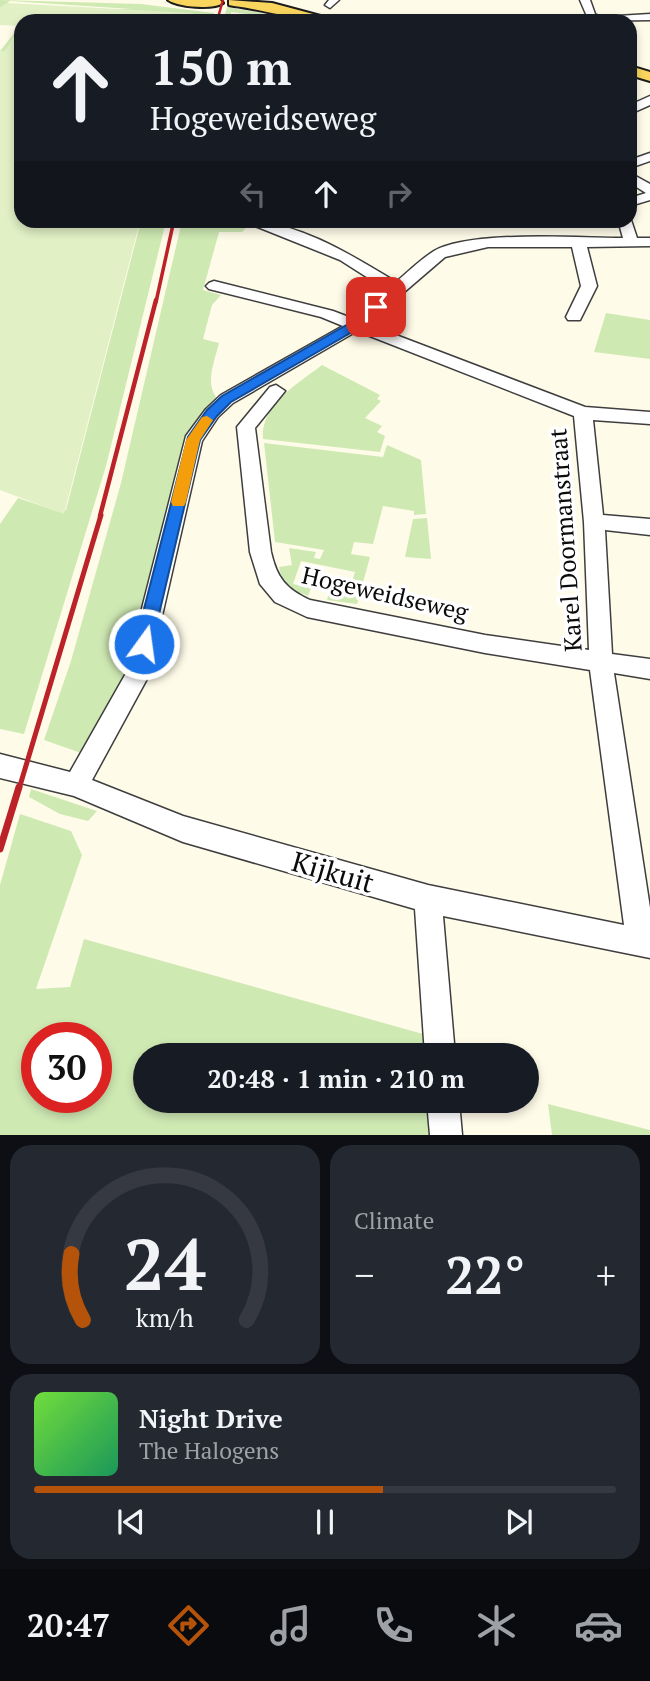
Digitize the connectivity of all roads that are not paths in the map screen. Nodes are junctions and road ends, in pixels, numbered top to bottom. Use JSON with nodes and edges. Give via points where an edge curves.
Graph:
{"nodes":[{"id":1,"x":174,"y":0,"type":"edge"},
{"id":2,"x":216,"y":1,"type":"edge"},
{"id":3,"x":234,"y":3,"type":"dead end"},
{"id":4,"x":287,"y":14,"type":"edge"},
{"id":5,"x":270,"y":228,"type":"edge"},
{"id":6,"x":627,"y":228,"type":"edge"},
{"id":7,"x":578,"y":241,"type":"junction"},
{"id":8,"x":631,"y":241,"type":"junction"},
{"id":9,"x":650,"y":242,"type":"edge"},
{"id":10,"x":214,"y":286,"type":"dead end"},
{"id":11,"x":397,"y":289,"type":"junction"},
{"id":12,"x":574,"y":317,"type":"dead end"},
{"id":13,"x":355,"y":326,"type":"junction"},
{"id":14,"x":276,"y":391,"type":"dead end"},
{"id":15,"x":212,"y":413,"type":"junction"},
{"id":16,"x":583,"y":413,"type":"junction"},
{"id":17,"x":650,"y":418,"type":"edge"},
{"id":18,"x":246,"y":427,"type":"junction"},
{"id":19,"x":594,"y":522,"type":"junction"},
{"id":20,"x":650,"y":527,"type":"edge"},
{"id":21,"x":601,"y":663,"type":"junction"},
{"id":22,"x":650,"y":669,"type":"edge"},
{"id":23,"x":12,"y":769,"type":"edge"},
{"id":24,"x":76,"y":785,"type":"junction"},
{"id":25,"x":428,"y":899,"type":"junction"},
{"id":26,"x":645,"y":943,"type":"edge"},
{"id":27,"x":439,"y":1043,"type":"edge"},
{"id":28,"x":444,"y":1113,"type":"edge"},
{"id":29,"x":446,"y":1135,"type":"edge"}],
"edges":[{"from":1,"to":2,"type":"main road"},
{"from":3,"to":4,"type":"main road"},
{"from":5,"to":11,"type":"street","via":[[345,257]]},
{"from":6,"to":8,"type":"street"},
{"from":7,"to":8,"type":"street"},
{"from":7,"to":11,"type":"street","via":[[488,243],[450,249]]},
{"from":7,"to":12,"type":"street","via":[[589,286]]},
{"from":8,"to":9,"type":"street"},
{"from":10,"to":13,"type":"street","via":[[327,314]]},
{"from":11,"to":13,"type":"street"},
{"from":13,"to":15,"type":"street","via":[[227,399]]},
{"from":13,"to":16,"type":"street"},
{"from":14,"to":18,"type":"street"},
{"from":15,"to":18,"type":"street"},
{"from":15,"to":24,"type":"street","via":[[193,440],[136,677]]},
{"from":16,"to":17,"type":"street"},
{"from":16,"to":19,"type":"street","name":"Karel Doormanstraat"},
{"from":18,"to":21,"type":"street","name":"Hogeweidseweg","via":[[262,561],[271,584],[284,598],[307,608],[376,623]]},
{"from":19,"to":20,"type":"street"},
{"from":19,"to":21,"type":"street","name":"Karel Doormanstraat"},
{"from":21,"to":22,"type":"street","name":"Hogeweidseweg"},
{"from":21,"to":26,"type":"street","name":"Karel Doormanstraat"},
{"from":23,"to":24,"type":"street","name":"Kijkuit"},
{"from":24,"to":25,"type":"street","name":"Kijkuit","via":[[183,830]]},
{"from":25,"to":26,"type":"street","name":"Kijkuit"},
{"from":25,"to":27,"type":"street"},
{"from":28,"to":29,"type":"street"}]}
